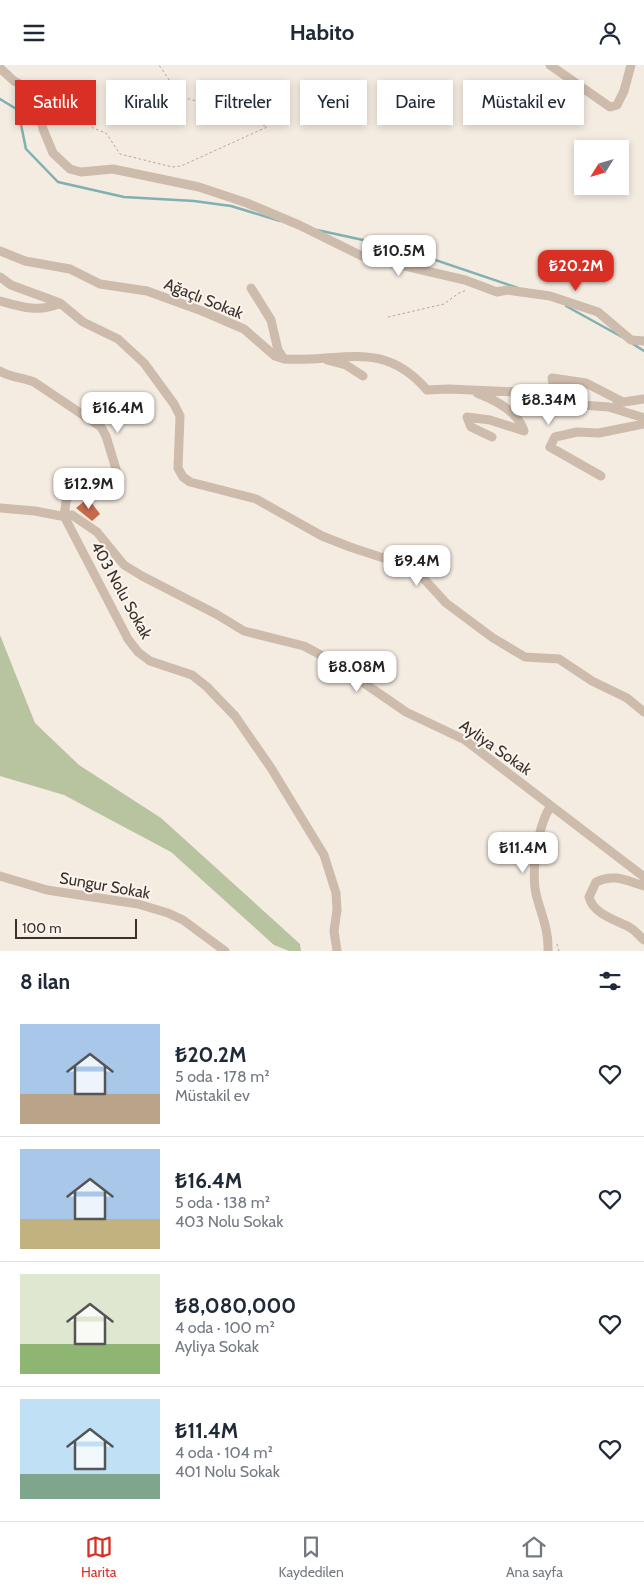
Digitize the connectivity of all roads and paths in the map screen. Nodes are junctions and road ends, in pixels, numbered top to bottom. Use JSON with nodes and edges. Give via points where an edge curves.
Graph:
{"nodes":[{"id":1,"x":159,"y":65,"type":"edge"},
{"id":2,"x":550,"y":65,"type":"edge"},
{"id":3,"x":631,"y":65,"type":"edge"},
{"id":4,"x":0,"y":68,"type":"edge"},
{"id":5,"x":90,"y":125,"type":"edge"},
{"id":6,"x":0,"y":251,"type":"edge"},
{"id":7,"x":0,"y":277,"type":"edge"},
{"id":8,"x":487,"y":287,"type":"junction"},
{"id":9,"x":250,"y":289,"type":"dead end"},
{"id":10,"x":0,"y":301,"type":"edge"},
{"id":11,"x":60,"y":303,"type":"junction"},
{"id":12,"x":388,"y":317,"type":"dead end"},
{"id":13,"x":644,"y":341,"type":"edge"},
{"id":14,"x":320,"y":358,"type":"junction"},
{"id":15,"x":284,"y":359,"type":"junction"},
{"id":16,"x":0,"y":371,"type":"edge"},
{"id":17,"x":363,"y":376,"type":"dead end"},
{"id":18,"x":472,"y":391,"type":"junction"},
{"id":19,"x":644,"y":399,"type":"edge"},
{"id":20,"x":621,"y":401,"type":"junction"},
{"id":21,"x":574,"y":406,"type":"junction"},
{"id":22,"x":608,"y":407,"type":"junction"},
{"id":23,"x":644,"y":418,"type":"edge"},
{"id":24,"x":644,"y":424,"type":"edge"},
{"id":25,"x":492,"y":437,"type":"dead end"},
{"id":26,"x":601,"y":475,"type":"dead end"},
{"id":27,"x":0,"y":508,"type":"edge"},
{"id":28,"x":64,"y":516,"type":"junction"},
{"id":29,"x":644,"y":712,"type":"edge"},
{"id":30,"x":551,"y":806,"type":"junction"},
{"id":31,"x":0,"y":876,"type":"edge"},
{"id":32,"x":644,"y":877,"type":"edge"},
{"id":33,"x":644,"y":886,"type":"edge"},
{"id":34,"x":644,"y":940,"type":"edge"},
{"id":35,"x":225,"y":951,"type":"edge"},
{"id":36,"x":337,"y":951,"type":"edge"},
{"id":37,"x":548,"y":951,"type":"edge"}],
"edges":[{"from":1,"to":5,"type":"path","via":[[180,97],[232,110],[266,127],[192,163],[172,167],[120,154],[106,133]]},
{"from":2,"to":3,"type":"street","via":[[610,107],[617,105]]},
{"from":4,"to":8,"type":"street","via":[[14,81],[30,89],[37,101],[53,153],[70,169],[81,172],[113,169],[199,187],[247,203],[362,256]]},
{"from":6,"to":15,"type":"street","name":"Ağaçlı Sokak","via":[[25,261],[70,269],[100,283],[147,291],[224,319],[244,329],[275,356]]},
{"from":7,"to":11,"type":"street","via":[[12,285]]},
{"from":8,"to":12,"type":"path","via":[[466,290],[444,304]]},
{"from":8,"to":13,"type":"street","via":[[497,291],[550,296],[586,308],[598,313],[631,339]]},
{"from":9,"to":15,"type":"street","via":[[271,320],[278,350]]},
{"from":10,"to":11,"type":"street","via":[[26,309],[48,309]]},
{"from":11,"to":29,"type":"street","via":[[89,325],[118,339],[144,363],[174,404],[180,416],[178,468],[183,477],[205,487],[256,499],[322,536],[414,568],[446,603],[494,638],[525,657],[559,659],[592,681],[627,698]]},
{"from":14,"to":15,"type":"street"},
{"from":14,"to":17,"type":"street","via":[[346,365]]},
{"from":14,"to":18,"type":"street","via":[[354,356],[389,360],[427,390]]},
{"from":16,"to":28,"type":"street","via":[[34,381],[96,423],[106,436],[120,482],[110,488],[83,479],[74,484]]},
{"from":18,"to":21,"type":"street","via":[[518,392],[540,402]]},
{"from":18,"to":25,"type":"street","via":[[492,399],[521,420],[524,431],[468,417],[471,427]]},
{"from":19,"to":20,"type":"street"},
{"from":20,"to":21,"type":"street","via":[[586,383],[552,378],[554,389]]},
{"from":20,"to":22,"type":"street"},
{"from":21,"to":22,"type":"street"},
{"from":22,"to":23,"type":"street"},
{"from":24,"to":26,"type":"street","via":[[555,437],[550,447]]},
{"from":27,"to":28,"type":"street","name":"Ayliya Sokak"},
{"from":28,"to":30,"type":"street","name":"Ayliya Sokak","via":[[72,515],[97,533],[124,565],[142,576],[244,631],[304,646],[406,711],[465,740]]},
{"from":28,"to":36,"type":"street","name":"403 Nolu Sokak","via":[[133,646],[150,661],[192,675],[206,685],[235,716],[271,768],[324,855],[336,893],[334,931]]},
{"from":30,"to":32,"type":"street","name":"Ayliya Sokak"},
{"from":30,"to":37,"type":"street","via":[[542,824],[534,884],[549,934]]},
{"from":31,"to":35,"type":"street","name":"Sungur Sokak","via":[[47,890],[138,904],[168,913]]},
{"from":33,"to":34,"type":"street","via":[[621,878],[608,878],[596,882],[589,897],[596,909],[630,927]]}]}
